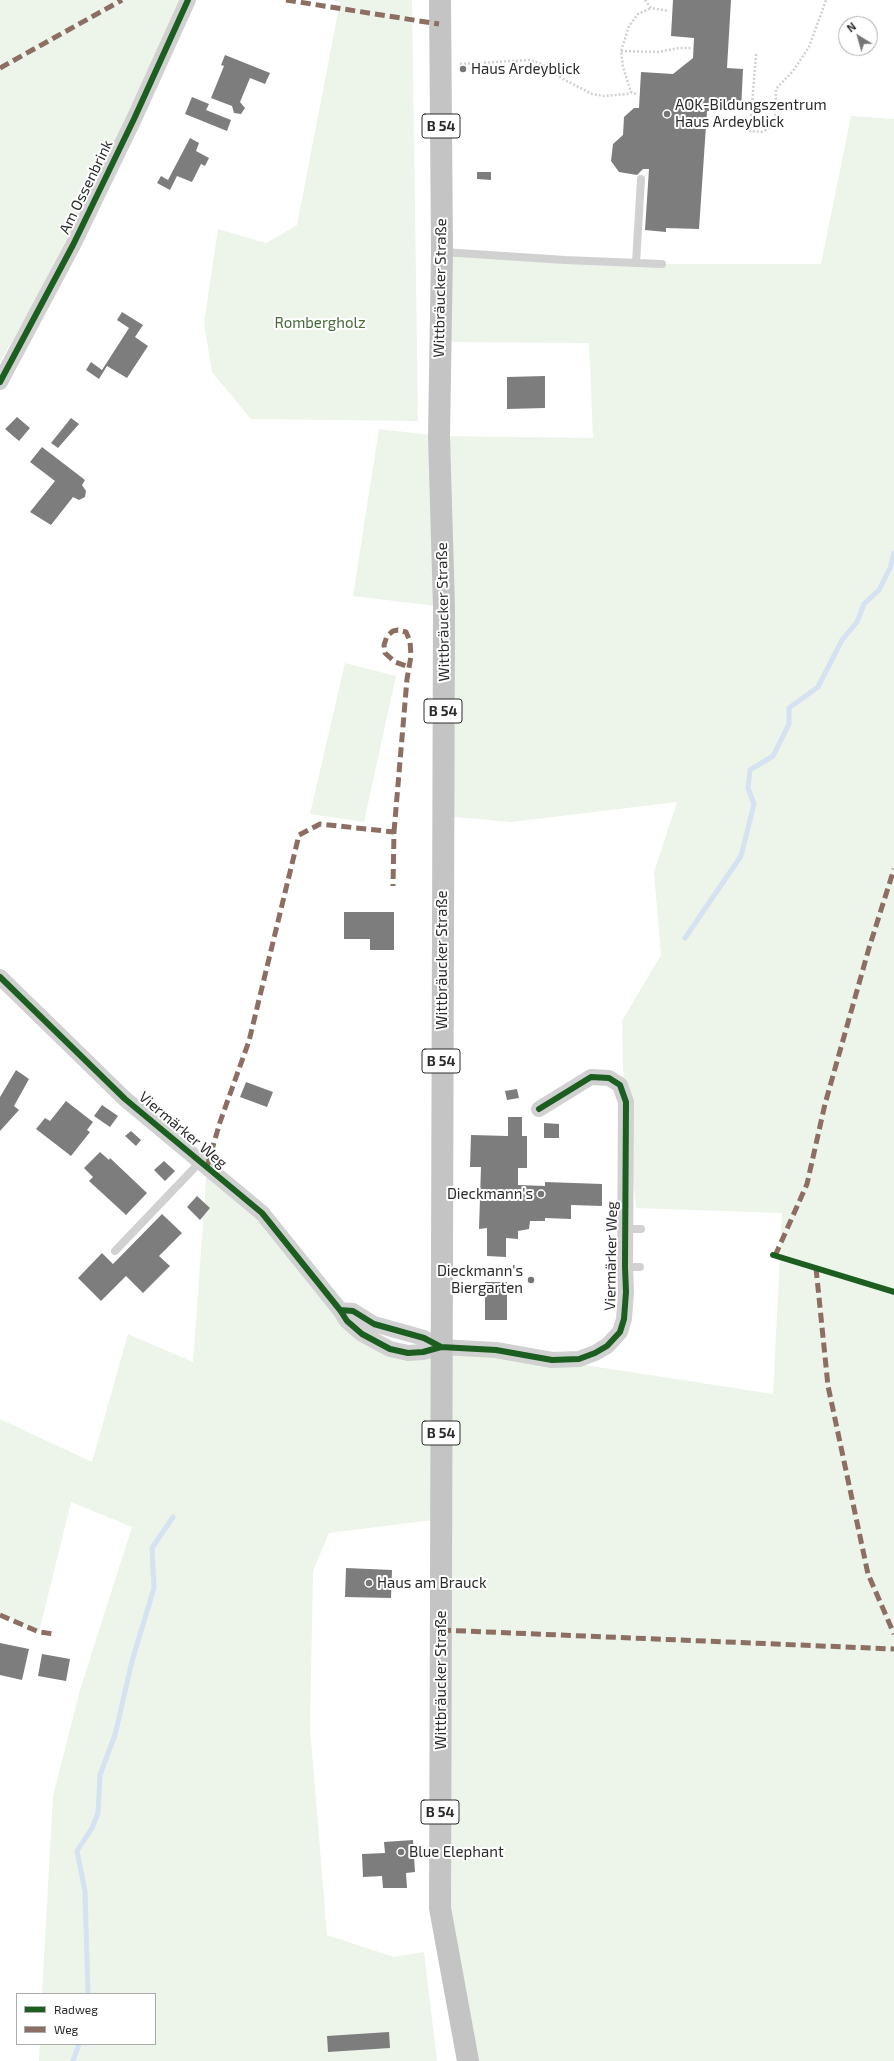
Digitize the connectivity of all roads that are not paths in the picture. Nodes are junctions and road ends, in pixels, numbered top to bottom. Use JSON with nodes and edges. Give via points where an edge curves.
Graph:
{"nodes":[{"id":1,"x":188,"y":0,"type":"edge"},
{"id":2,"x":440,"y":0,"type":"edge"},
{"id":3,"x":641,"y":179,"type":"dead end"},
{"id":4,"x":442,"y":252,"type":"junction"},
{"id":5,"x":636,"y":263,"type":"junction"},
{"id":6,"x":662,"y":264,"type":"dead end"},
{"id":7,"x":0,"y":382,"type":"edge"},
{"id":8,"x":0,"y":977,"type":"edge"},
{"id":9,"x":539,"y":1109,"type":"dead end"},
{"id":10,"x":200,"y":1162,"type":"junction"},
{"id":11,"x":625,"y":1229,"type":"junction"},
{"id":12,"x":641,"y":1229,"type":"dead end"},
{"id":13,"x":115,"y":1251,"type":"dead end"},
{"id":14,"x":441,"y":1346,"type":"junction"},
{"id":15,"x":468,"y":2061,"type":"edge"}],
"edges":[{"from":1,"to":7,"type":"street","name":"Am Ossenbrink","via":[[76,238]]},
{"from":2,"to":4,"type":"main road","name":"Wittbräucker Straße","number":"B 54"},
{"from":3,"to":5,"type":"lane"},
{"from":4,"to":5,"type":"lane"},
{"from":4,"to":14,"type":"main road","name":"Wittbräucker Straße","number":"B 54","via":[[439,364],[444,607]]},
{"from":5,"to":6,"type":"lane"},
{"from":8,"to":10,"type":"street","name":"Viermärker Weg","via":[[125,1099]]},
{"from":9,"to":11,"type":"street","name":"Viermärker Weg","via":[[591,1077],[609,1078],[620,1085],[626,1102]]},
{"from":10,"to":13,"type":"lane"},
{"from":10,"to":14,"type":"street","name":"Viermärker Weg","via":[[262,1214],[347,1322],[362,1334],[390,1349],[408,1353],[423,1352]]},
{"from":11,"to":12,"type":"lane"},
{"from":11,"to":14,"type":"street","name":"Viermärker Weg","via":[[632,1267],[620,1332],[607,1346],[579,1359],[552,1360],[496,1350]]},
{"from":14,"to":15,"type":"main road","name":"Wittbräucker Straße","number":"B 54","via":[[440,1908]]}]}
